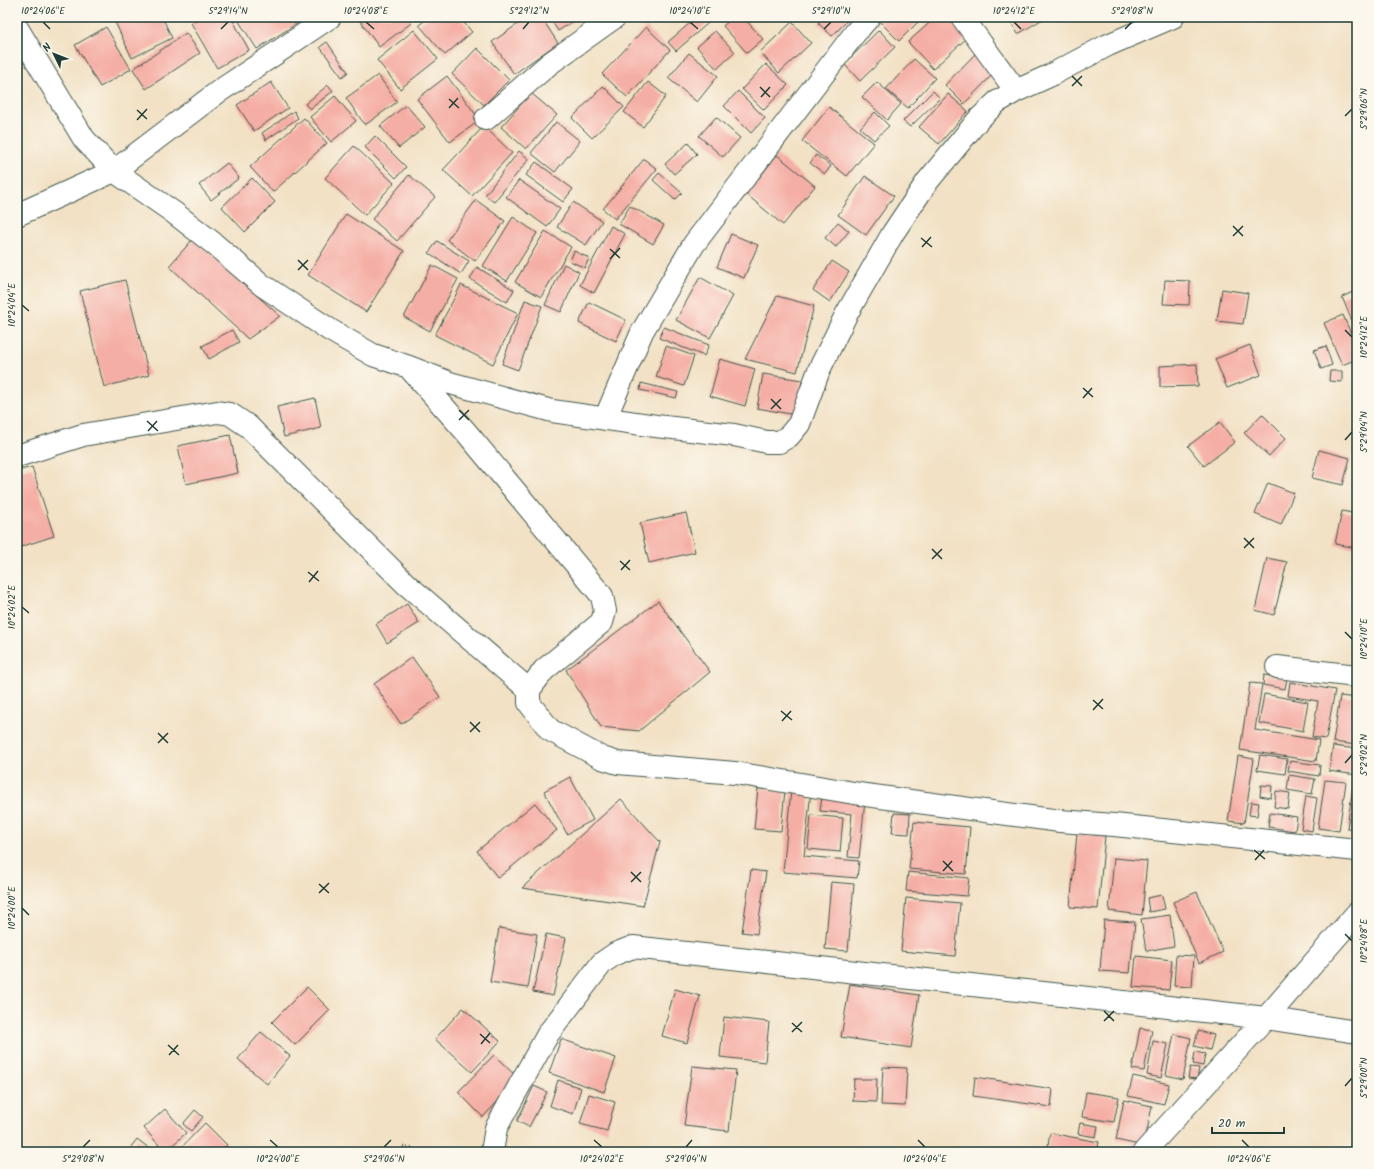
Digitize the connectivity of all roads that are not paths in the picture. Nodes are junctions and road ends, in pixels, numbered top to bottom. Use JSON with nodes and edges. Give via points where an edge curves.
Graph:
{"nodes":[{"id":1,"x":330,"y":17,"type":"edge"},
{"id":2,"x":615,"y":17,"type":"edge"},
{"id":3,"x":869,"y":17,"type":"edge"},
{"id":4,"x":962,"y":17,"type":"edge"},
{"id":5,"x":1173,"y":17,"type":"edge"},
{"id":6,"x":17,"y":28,"type":"edge"},
{"id":7,"x":1016,"y":91,"type":"junction"},
{"id":8,"x":486,"y":119,"type":"dead end"},
{"id":9,"x":114,"y":171,"type":"junction"},
{"id":10,"x":17,"y":214,"type":"edge"},
{"id":11,"x":409,"y":367,"type":"junction"},
{"id":12,"x":605,"y":419,"type":"junction"},
{"id":13,"x":17,"y":456,"type":"edge"},
{"id":14,"x":1276,"y":667,"type":"dead end"},
{"id":15,"x":1357,"y":676,"type":"edge"},
{"id":16,"x":529,"y":690,"type":"junction"},
{"id":17,"x":1357,"y":850,"type":"edge"},
{"id":18,"x":1357,"y":913,"type":"edge"},
{"id":19,"x":1266,"y":1018,"type":"junction"},
{"id":20,"x":1357,"y":1032,"type":"edge"},
{"id":21,"x":492,"y":1152,"type":"edge"},
{"id":22,"x":1144,"y":1152,"type":"edge"}],
"edges":[{"from":1,"to":9,"type":"street","via":[[218,92]]},
{"from":2,"to":8,"type":"street","via":[[549,64]]},
{"from":3,"to":12,"type":"street","via":[[694,244],[642,332]]},
{"from":4,"to":7,"type":"street"},
{"from":5,"to":7,"type":"street"},
{"from":6,"to":9,"type":"street","via":[[84,139]]},
{"from":7,"to":12,"type":"street","via":[[997,102],[979,119],[927,182],[893,233],[846,315],[819,370],[799,424],[789,436],[779,442],[767,442],[734,434]]},
{"from":9,"to":10,"type":"street"},
{"from":9,"to":11,"type":"street","via":[[213,243],[262,285],[373,355]]},
{"from":11,"to":12,"type":"street","via":[[450,384],[552,411]]},
{"from":11,"to":16,"type":"street","via":[[602,596],[605,611],[602,622],[544,670]]},
{"from":13,"to":16,"type":"street","via":[[83,435],[217,412],[230,414],[248,426],[406,584]]},
{"from":14,"to":15,"type":"street"},
{"from":16,"to":17,"type":"street","via":[[529,703],[550,730],[618,764],[735,773],[866,795],[1060,821]]},
{"from":18,"to":19,"type":"street"},
{"from":19,"to":20,"type":"street"},
{"from":19,"to":21,"type":"street","via":[[633,947],[615,954],[602,963],[548,1034],[496,1128]]},
{"from":19,"to":22,"type":"street"}]}
